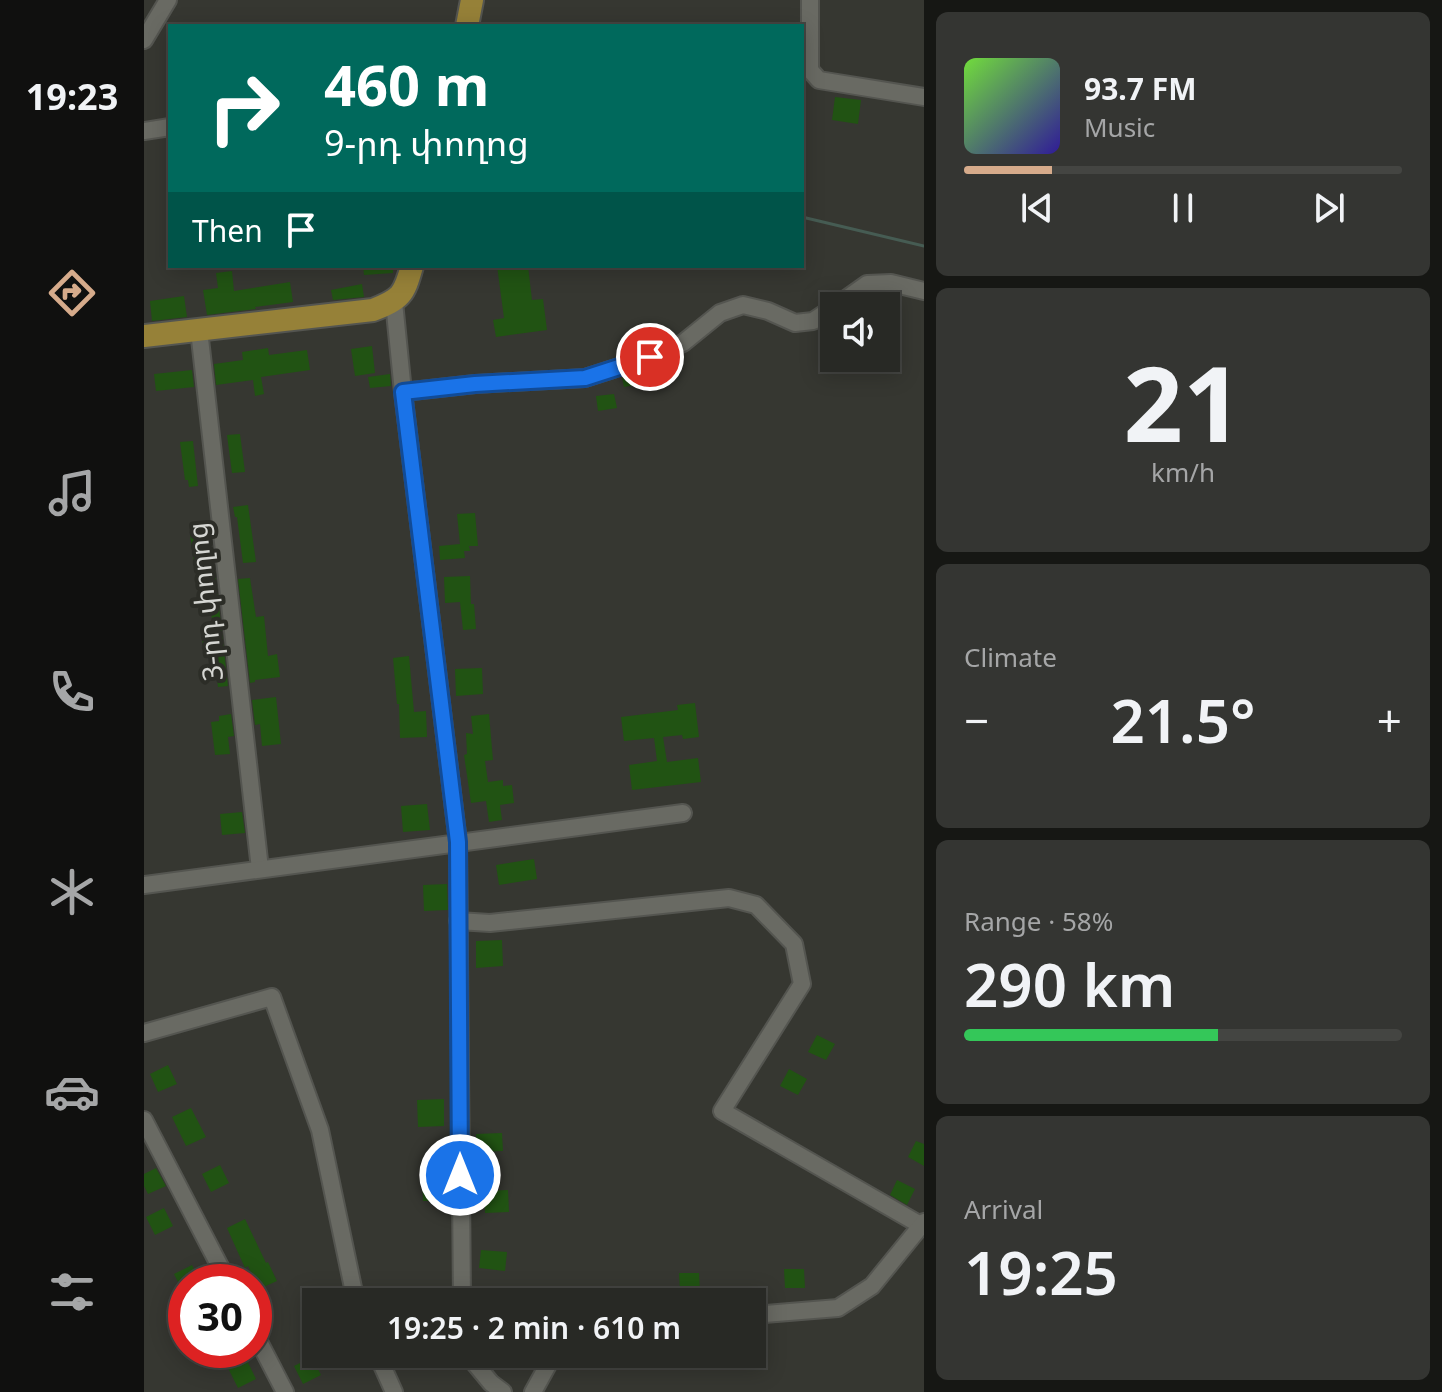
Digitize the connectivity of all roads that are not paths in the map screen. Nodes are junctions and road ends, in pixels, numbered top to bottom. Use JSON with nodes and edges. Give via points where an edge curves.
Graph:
{"nodes":[{"id":1,"x":168,"y":0,"type":"edge"},
{"id":2,"x":472,"y":0,"type":"edge"},
{"id":3,"x":810,"y":0,"type":"edge"},
{"id":4,"x":467,"y":24,"type":"edge"},
{"id":5,"x":144,"y":40,"type":"edge"},
{"id":6,"x":924,"y":97,"type":"edge"},
{"id":7,"x":168,"y":127,"type":"edge"},
{"id":8,"x":144,"y":131,"type":"edge"},
{"id":9,"x":411,"y":268,"type":"edge"},
{"id":10,"x":924,"y":291,"type":"edge"},
{"id":11,"x":856,"y":292,"type":"edge"},
{"id":12,"x":394,"y":302,"type":"junction"},
{"id":13,"x":820,"y":317,"type":"edge"},
{"id":14,"x":199,"y":330,"type":"junction"},
{"id":15,"x":144,"y":336,"type":"edge"},
{"id":16,"x":403,"y":392,"type":"junction"},
{"id":17,"x":683,"y":813,"type":"dead end"},
{"id":18,"x":458,"y":842,"type":"junction"},
{"id":19,"x":260,"y":869,"type":"junction"},
{"id":20,"x":144,"y":885,"type":"edge"},
{"id":21,"x":458,"y":921,"type":"junction"},
{"id":22,"x":144,"y":1033,"type":"edge"},
{"id":23,"x":144,"y":1120,"type":"edge"},
{"id":24,"x":923,"y":1225,"type":"edge"},
{"id":25,"x":219,"y":1264,"type":"edge"},
{"id":26,"x":353,"y":1288,"type":"edge"},
{"id":27,"x":462,"y":1288,"type":"edge"},
{"id":28,"x":766,"y":1314,"type":"edge"},
{"id":29,"x":272,"y":1367,"type":"edge"},
{"id":30,"x":383,"y":1368,"type":"edge"},
{"id":31,"x":479,"y":1368,"type":"edge"},
{"id":32,"x":546,"y":1368,"type":"edge"},
{"id":33,"x":285,"y":1392,"type":"edge"},
{"id":34,"x":394,"y":1392,"type":"edge"},
{"id":35,"x":503,"y":1392,"type":"edge"},
{"id":36,"x":533,"y":1392,"type":"edge"}],
"edges":[{"from":1,"to":5,"type":"street"},
{"from":2,"to":4,"type":"main road"},
{"from":3,"to":6,"type":"street","via":[[810,70],[819,80]]},
{"from":7,"to":8,"type":"street"},
{"from":9,"to":12,"type":"main road"},
{"from":10,"to":11,"type":"street","via":[[891,283],[867,284]]},
{"from":12,"to":14,"type":"main road","via":[[373,310]]},
{"from":12,"to":16,"type":"street"},
{"from":13,"to":16,"type":"street","via":[[795,323],[743,305],[720,313],[683,343],[585,378]]},
{"from":14,"to":15,"type":"main road"},
{"from":14,"to":19,"type":"street","name":"3-րդ փողոց"},
{"from":16,"to":18,"type":"street"},
{"from":17,"to":18,"type":"street"},
{"from":18,"to":19,"type":"street"},
{"from":18,"to":21,"type":"street"},
{"from":19,"to":20,"type":"street"},
{"from":21,"to":24,"type":"street","via":[[490,923],[729,898],[756,905],[794,944],[802,984],[722,1111]]},
{"from":21,"to":27,"type":"street"},
{"from":22,"to":26,"type":"street","via":[[272,997],[320,1130]]},
{"from":23,"to":25,"type":"street"},
{"from":24,"to":28,"type":"street","via":[[872,1286],[838,1308]]},
{"from":29,"to":33,"type":"street"},
{"from":30,"to":34,"type":"street"},
{"from":31,"to":35,"type":"street"},
{"from":32,"to":36,"type":"street"}]}
